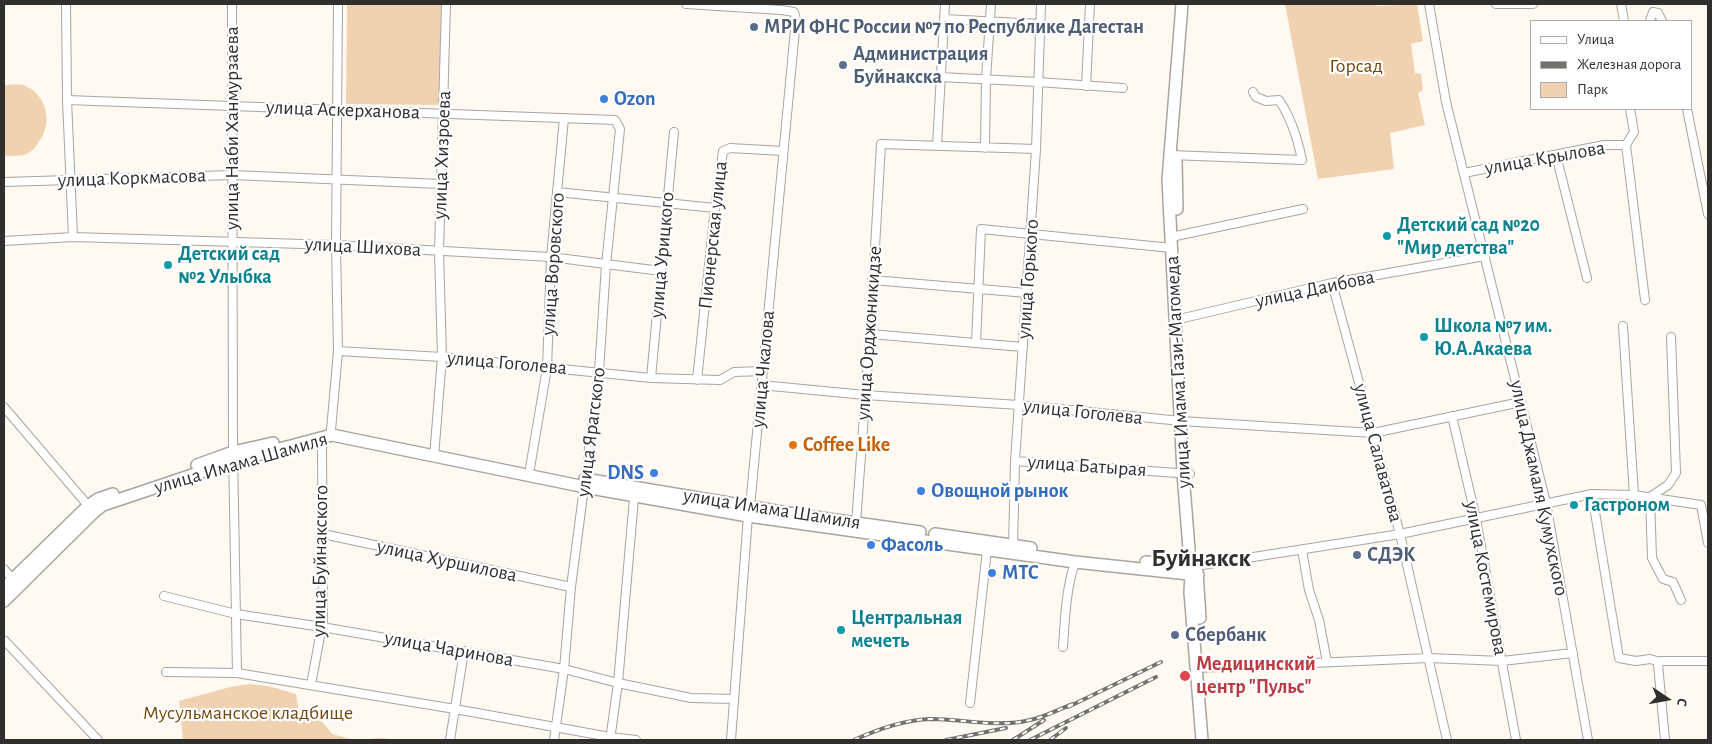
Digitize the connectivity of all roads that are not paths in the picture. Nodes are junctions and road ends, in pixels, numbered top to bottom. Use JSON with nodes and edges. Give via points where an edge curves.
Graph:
{"nodes":[{"id":1,"x":66,"y":4,"type":"edge"},
{"id":2,"x":232,"y":4,"type":"edge"},
{"id":3,"x":338,"y":4,"type":"edge"},
{"id":4,"x":446,"y":4,"type":"edge"},
{"id":5,"x":686,"y":4,"type":"edge"},
{"id":6,"x":945,"y":4,"type":"edge"},
{"id":7,"x":991,"y":4,"type":"edge"},
{"id":8,"x":1041,"y":4,"type":"edge"},
{"id":9,"x":1090,"y":4,"type":"edge"},
{"id":10,"x":1182,"y":4,"type":"edge"},
{"id":11,"x":1187,"y":4,"type":"edge"},
{"id":12,"x":1429,"y":4,"type":"edge"},
{"id":13,"x":1496,"y":4,"type":"edge"},
{"id":14,"x":1533,"y":4,"type":"edge"},
{"id":15,"x":1621,"y":4,"type":"edge"},
{"id":16,"x":944,"y":19,"type":"junction"},
{"id":17,"x":1624,"y":20,"type":"edge"},
{"id":18,"x":1650,"y":20,"type":"edge"},
{"id":19,"x":1662,"y":20,"type":"edge"},
{"id":20,"x":990,"y":21,"type":"junction"},
{"id":21,"x":1040,"y":24,"type":"junction"},
{"id":22,"x":940,"y":77,"type":"junction"},
{"id":23,"x":986,"y":79,"type":"junction"},
{"id":24,"x":1038,"y":82,"type":"junction"},
{"id":25,"x":1086,"y":86,"type":"junction"},
{"id":26,"x":1123,"y":88,"type":"dead end"},
{"id":27,"x":1253,"y":92,"type":"dead end"},
{"id":28,"x":67,"y":100,"type":"junction"},
{"id":29,"x":231,"y":106,"type":"junction"},
{"id":30,"x":337,"y":110,"type":"junction"},
{"id":31,"x":1630,"y":110,"type":"edge"},
{"id":32,"x":1687,"y":110,"type":"edge"},
{"id":33,"x":443,"y":114,"type":"junction"},
{"id":34,"x":564,"y":118,"type":"junction"},
{"id":35,"x":618,"y":124,"type":"joint"},
{"id":36,"x":674,"y":132,"type":"dead end"},
{"id":37,"x":937,"y":145,"type":"junction"},
{"id":38,"x":1626,"y":145,"type":"junction"},
{"id":39,"x":985,"y":148,"type":"junction"},
{"id":40,"x":1036,"y":149,"type":"junction"},
{"id":41,"x":783,"y":151,"type":"junction"},
{"id":42,"x":1556,"y":155,"type":"junction"},
{"id":43,"x":1173,"y":156,"type":"junction"},
{"id":44,"x":1464,"y":173,"type":"junction"},
{"id":45,"x":232,"y":175,"type":"junction"},
{"id":46,"x":70,"y":180,"type":"junction"},
{"id":47,"x":336,"y":181,"type":"junction"},
{"id":48,"x":4,"y":182,"type":"edge"},
{"id":49,"x":441,"y":184,"type":"junction"},
{"id":50,"x":557,"y":192,"type":"junction"},
{"id":51,"x":613,"y":198,"type":"junction"},
{"id":52,"x":667,"y":203,"type":"junction"},
{"id":53,"x":714,"y":208,"type":"junction"},
{"id":54,"x":1304,"y":209,"type":"dead end"},
{"id":55,"x":1708,"y":214,"type":"edge"},
{"id":56,"x":1031,"y":233,"type":"junction"},
{"id":57,"x":73,"y":237,"type":"junction"},
{"id":58,"x":1173,"y":240,"type":"junction"},
{"id":59,"x":4,"y":241,"type":"edge"},
{"id":60,"x":233,"y":242,"type":"junction"},
{"id":61,"x":336,"y":245,"type":"junction"},
{"id":62,"x":439,"y":251,"type":"junction"},
{"id":63,"x":1485,"y":256,"type":"junction"},
{"id":64,"x":551,"y":258,"type":"junction"},
{"id":65,"x":606,"y":265,"type":"junction"},
{"id":66,"x":661,"y":271,"type":"junction"},
{"id":67,"x":1587,"y":278,"type":"dead end"},
{"id":68,"x":872,"y":280,"type":"junction"},
{"id":69,"x":1332,"y":283,"type":"junction"},
{"id":70,"x":978,"y":288,"type":"junction"},
{"id":71,"x":1027,"y":293,"type":"junction"},
{"id":72,"x":1645,"y":300,"type":"dead end"},
{"id":73,"x":1179,"y":319,"type":"junction"},
{"id":74,"x":1623,"y":326,"type":"dead end"},
{"id":75,"x":870,"y":334,"type":"junction"},
{"id":76,"x":1671,"y":337,"type":"dead end"},
{"id":77,"x":976,"y":342,"type":"junction"},
{"id":78,"x":1023,"y":347,"type":"junction"},
{"id":79,"x":338,"y":351,"type":"junction"},
{"id":80,"x":442,"y":357,"type":"junction"},
{"id":81,"x":547,"y":368,"type":"junction"},
{"id":82,"x":763,"y":371,"type":"junction"},
{"id":83,"x":599,"y":372,"type":"junction"},
{"id":84,"x":651,"y":378,"type":"junction"},
{"id":85,"x":697,"y":380,"type":"junction"},
{"id":86,"x":761,"y":385,"type":"junction"},
{"id":87,"x":865,"y":395,"type":"junction"},
{"id":88,"x":1521,"y":402,"type":"junction"},
{"id":89,"x":1019,"y":405,"type":"junction"},
{"id":90,"x":4,"y":407,"type":"edge"},
{"id":91,"x":1452,"y":416,"type":"junction"},
{"id":92,"x":1184,"y":422,"type":"junction"},
{"id":93,"x":328,"y":433,"type":"junction"},
{"id":94,"x":1373,"y":433,"type":"junction"},
{"id":95,"x":434,"y":453,"type":"junction"},
{"id":96,"x":234,"y":457,"type":"junction"},
{"id":97,"x":1015,"y":461,"type":"junction"},
{"id":98,"x":530,"y":468,"type":"junction"},
{"id":99,"x":1186,"y":474,"type":"junction"},
{"id":100,"x":585,"y":483,"type":"junction"},
{"id":101,"x":1592,"y":494,"type":"junction"},
{"id":102,"x":633,"y":495,"type":"junction"},
{"id":103,"x":1634,"y":495,"type":"junction"},
{"id":104,"x":1650,"y":497,"type":"junction"},
{"id":105,"x":1546,"y":503,"type":"junction"},
{"id":106,"x":91,"y":509,"type":"junction"},
{"id":107,"x":749,"y":512,"type":"junction"},
{"id":108,"x":1476,"y":519,"type":"junction"},
{"id":109,"x":856,"y":523,"type":"junction"},
{"id":110,"x":323,"y":534,"type":"junction"},
{"id":111,"x":1400,"y":534,"type":"junction"},
{"id":112,"x":1708,"y":543,"type":"edge"},
{"id":113,"x":1013,"y":549,"type":"junction"},
{"id":114,"x":987,"y":550,"type":"junction"},
{"id":115,"x":1302,"y":550,"type":"junction"},
{"id":116,"x":1075,"y":562,"type":"junction"},
{"id":117,"x":4,"y":569,"type":"edge"},
{"id":118,"x":1193,"y":571,"type":"junction"},
{"id":119,"x":18,"y":586,"type":"junction"},
{"id":120,"x":571,"y":587,"type":"junction"},
{"id":121,"x":4,"y":588,"type":"edge"},
{"id":122,"x":164,"y":596,"type":"dead end"},
{"id":123,"x":1680,"y":600,"type":"dead end"},
{"id":124,"x":4,"y":601,"type":"edge"},
{"id":125,"x":236,"y":614,"type":"junction"},
{"id":126,"x":322,"y":627,"type":"junction"},
{"id":127,"x":4,"y":640,"type":"edge"},
{"id":128,"x":1063,"y":647,"type":"dead end"},
{"id":129,"x":464,"y":651,"type":"junction"},
{"id":130,"x":1573,"y":652,"type":"junction"},
{"id":131,"x":1429,"y":658,"type":"junction"},
{"id":132,"x":1502,"y":661,"type":"junction"},
{"id":133,"x":1708,"y":661,"type":"edge"},
{"id":134,"x":1327,"y":662,"type":"junction"},
{"id":135,"x":1658,"y":664,"type":"junction"},
{"id":136,"x":1199,"y":668,"type":"junction"},
{"id":137,"x":564,"y":669,"type":"junction"},
{"id":138,"x":166,"y":672,"type":"dead end"},
{"id":139,"x":237,"y":672,"type":"junction"},
{"id":140,"x":618,"y":684,"type":"junction"},
{"id":141,"x":312,"y":685,"type":"junction"},
{"id":142,"x":734,"y":699,"type":"junction"},
{"id":143,"x":970,"y":703,"type":"dead end"},
{"id":144,"x":455,"y":709,"type":"junction"},
{"id":145,"x":556,"y":727,"type":"junction"},
{"id":146,"x":610,"y":739,"type":"edge"},
{"id":147,"x":98,"y":740,"type":"edge"},
{"id":148,"x":450,"y":740,"type":"edge"},
{"id":149,"x":554,"y":740,"type":"edge"},
{"id":150,"x":636,"y":740,"type":"edge"},
{"id":151,"x":731,"y":740,"type":"edge"},
{"id":152,"x":1202,"y":740,"type":"edge"},
{"id":153,"x":1208,"y":740,"type":"edge"},
{"id":154,"x":1447,"y":740,"type":"edge"},
{"id":155,"x":1516,"y":740,"type":"edge"},
{"id":156,"x":1588,"y":740,"type":"edge"},
{"id":157,"x":1665,"y":740,"type":"edge"}],
"edges":[{"from":1,"to":28,"type":"street"},
{"from":2,"to":29,"type":"street","name":"улица Наби Ханмурзаева"},
{"from":3,"to":30,"type":"street","name":"улица Буйнакского"},
{"from":4,"to":33,"type":"street","name":"улица Хизроева"},
{"from":5,"to":41,"type":"street","name":"улица Чкалова","via":[[794,12]]},
{"from":6,"to":16,"type":"street"},
{"from":7,"to":20,"type":"street"},
{"from":8,"to":21,"type":"street","name":"улица Горького"},
{"from":9,"to":25,"type":"street"},
{"from":10,"to":43,"type":"main road"},
{"from":11,"to":43,"type":"main road"},
{"from":12,"to":44,"type":"street","name":"улица Джамаля Кумухского","via":[[1446,102]]},
{"from":13,"to":14,"type":"street"},
{"from":15,"to":17,"type":"street"},
{"from":16,"to":20,"type":"street"},
{"from":16,"to":22,"type":"street"},
{"from":18,"to":19,"type":"street","via":[[1653,12],[1658,13]]},
{"from":20,"to":21,"type":"street"},
{"from":20,"to":23,"type":"street"},
{"from":21,"to":24,"type":"street","name":"улица Горького"},
{"from":22,"to":23,"type":"street"},
{"from":22,"to":37,"type":"street"},
{"from":23,"to":24,"type":"street"},
{"from":23,"to":39,"type":"street"},
{"from":24,"to":25,"type":"street"},
{"from":24,"to":40,"type":"street","name":"улица Горького"},
{"from":25,"to":26,"type":"street"},
{"from":27,"to":43,"type":"street","via":[[1266,101],[1279,100],[1302,160]]},
{"from":28,"to":29,"type":"street","name":"улица Аскерханова"},
{"from":28,"to":46,"type":"street"},
{"from":29,"to":30,"type":"street","name":"улица Аскерханова"},
{"from":29,"to":45,"type":"street","name":"улица Наби Ханмурзаева"},
{"from":30,"to":33,"type":"street","name":"улица Аскерханова"},
{"from":30,"to":47,"type":"street","name":"улица Буйнакского"},
{"from":31,"to":38,"type":"street","via":[[1634,132]]},
{"from":32,"to":55,"type":"street"},
{"from":33,"to":34,"type":"street","name":"улица Аскерханова"},
{"from":33,"to":49,"type":"street","name":"улица Хизроева"},
{"from":34,"to":35,"type":"street","name":"улица Аскерханова","via":[[615,120]]},
{"from":34,"to":50,"type":"street","name":"улица Воровского"},
{"from":35,"to":51,"type":"street","name":"улица Ярагского"},
{"from":36,"to":52,"type":"street","name":"улица Урицкого"},
{"from":37,"to":39,"type":"street"},
{"from":37,"to":68,"type":"street","name":"улица Орджоникидзе","via":[[881,144]]},
{"from":38,"to":42,"type":"street","name":"улица Крылова","via":[[1604,145]]},
{"from":38,"to":72,"type":"street"},
{"from":39,"to":40,"type":"street"},
{"from":40,"to":56,"type":"street","name":"улица Горького"},
{"from":41,"to":53,"type":"street","name":"Пионерская улица","via":[[730,148],[722,151]]},
{"from":41,"to":82,"type":"street","name":"улица Чкалова"},
{"from":42,"to":44,"type":"street","name":"улица Крылова"},
{"from":42,"to":67,"type":"street"},
{"from":43,"to":58,"type":"main road","name":"улица Имама Гази-Магомеда"},
{"from":44,"to":63,"type":"street","name":"улица Джамаля Кумухского"},
{"from":45,"to":46,"type":"street","name":"улица Коркмасова"},
{"from":45,"to":47,"type":"street","name":"улица Коркмасова"},
{"from":45,"to":60,"type":"street","name":"улица Наби Ханмурзаева"},
{"from":46,"to":48,"type":"street","name":"улица Коркмасова"},
{"from":46,"to":57,"type":"street"},
{"from":47,"to":49,"type":"street","name":"улица Коркмасова"},
{"from":47,"to":61,"type":"street","name":"улица Буйнакского"},
{"from":49,"to":62,"type":"street","name":"улица Хизроева"},
{"from":50,"to":51,"type":"street"},
{"from":50,"to":64,"type":"street","name":"улица Воровского"},
{"from":51,"to":52,"type":"street"},
{"from":51,"to":65,"type":"street","name":"улица Ярагского"},
{"from":52,"to":53,"type":"street"},
{"from":52,"to":66,"type":"street","name":"улица Урицкого"},
{"from":53,"to":85,"type":"street","name":"Пионерская улица"},
{"from":54,"to":58,"type":"street"},
{"from":56,"to":58,"type":"street","via":[[1152,247]]},
{"from":56,"to":70,"type":"street","via":[[981,229]]},
{"from":56,"to":71,"type":"street","name":"улица Горького"},
{"from":57,"to":59,"type":"street","name":"улица Шихова"},
{"from":57,"to":60,"type":"street","name":"улица Шихова"},
{"from":58,"to":73,"type":"main road","name":"улица Имама Гази-Магомеда"},
{"from":60,"to":61,"type":"street","name":"улица Шихова"},
{"from":60,"to":96,"type":"street","name":"улица Наби Ханмурзаева"},
{"from":61,"to":62,"type":"street","name":"улица Шихова"},
{"from":61,"to":79,"type":"street","name":"улица Буйнакского"},
{"from":62,"to":64,"type":"street","name":"улица Шихова"},
{"from":62,"to":80,"type":"street","name":"улица Хизроева"},
{"from":63,"to":69,"type":"street","name":"улица Даибова"},
{"from":63,"to":88,"type":"street","name":"улица Джамаля Кумухского"},
{"from":64,"to":65,"type":"street","name":"улица Шихова"},
{"from":64,"to":81,"type":"street","name":"улица Воровского"},
{"from":65,"to":66,"type":"street","name":"улица Шихова"},
{"from":65,"to":83,"type":"street","name":"улица Ярагского"},
{"from":66,"to":84,"type":"street","name":"улица Урицкого"},
{"from":68,"to":70,"type":"street"},
{"from":68,"to":75,"type":"street","name":"улица Орджоникидзе"},
{"from":69,"to":73,"type":"street","name":"улица Даибова"},
{"from":69,"to":94,"type":"street","name":"улица Салаватова"},
{"from":70,"to":71,"type":"street"},
{"from":70,"to":77,"type":"street"},
{"from":71,"to":78,"type":"street","name":"улица Горького"},
{"from":73,"to":92,"type":"main road","name":"улица Имама Гази-Магомеда"},
{"from":74,"to":103,"type":"street"},
{"from":75,"to":77,"type":"street"},
{"from":75,"to":87,"type":"street","name":"улица Орджоникидзе"},
{"from":76,"to":104,"type":"street","via":[[1676,473],[1668,485]]},
{"from":77,"to":78,"type":"street"},
{"from":78,"to":89,"type":"street","name":"улица Горького"},
{"from":79,"to":80,"type":"street","name":"улица Гоголева"},
{"from":79,"to":93,"type":"street","name":"улица Буйнакского"},
{"from":80,"to":81,"type":"street","name":"улица Гоголева"},
{"from":80,"to":95,"type":"street","name":"улица Хизроева"},
{"from":81,"to":83,"type":"street","name":"улица Гоголева"},
{"from":81,"to":98,"type":"street","name":"улица Воровского"},
{"from":82,"to":85,"type":"street","name":"улица Гоголева","via":[[734,372],[720,380]]},
{"from":82,"to":86,"type":"street","name":"улица Чкалова"},
{"from":83,"to":84,"type":"street","name":"улица Гоголева"},
{"from":83,"to":100,"type":"street","name":"улица Ярагского"},
{"from":84,"to":85,"type":"street","name":"улица Гоголева"},
{"from":86,"to":87,"type":"street","name":"улица Гоголева"},
{"from":86,"to":107,"type":"street","name":"улица Чкалова"},
{"from":87,"to":89,"type":"street","name":"улица Гоголева"},
{"from":87,"to":109,"type":"street","name":"улица Орджоникидзе"},
{"from":88,"to":91,"type":"street","name":"улица Гоголева"},
{"from":88,"to":105,"type":"street","name":"улица Джамаля Кумухского"},
{"from":89,"to":92,"type":"street","name":"улица Гоголева"},
{"from":89,"to":97,"type":"street","name":"улица Горького"},
{"from":90,"to":106,"type":"street"},
{"from":91,"to":94,"type":"street","name":"улица Гоголева"},
{"from":91,"to":108,"type":"street","name":"улица Костемирова"},
{"from":92,"to":94,"type":"street","name":"улица Гоголева"},
{"from":92,"to":99,"type":"main road","name":"улица Имама Гази-Магомеда"},
{"from":93,"to":95,"type":"main road","name":"улица Имама Шамиля"},
{"from":93,"to":96,"type":"main road","name":"улица Имама Шамиля"},
{"from":93,"to":110,"type":"street","name":"улица Буйнакского","via":[[322,448]]},
{"from":94,"to":111,"type":"street","name":"улица Салаватова"},
{"from":95,"to":98,"type":"main road","name":"улица Имама Шамиля"},
{"from":95,"to":100,"type":"main road","name":"улица Имама Шамиля"},
{"from":96,"to":106,"type":"main road","name":"улица Имама Шамиля","via":[[98,499]]},
{"from":96,"to":125,"type":"street","name":"улица Наби Ханмурзаева"},
{"from":97,"to":99,"type":"street","name":"улица Батырая"},
{"from":97,"to":113,"type":"street","name":"улица Горького"},
{"from":98,"to":100,"type":"main road","name":"улица Имама Шамиля"},
{"from":99,"to":118,"type":"main road","name":"улица Имама Гази-Магомеда"},
{"from":100,"to":102,"type":"main road","name":"улица Имама Шамиля"},
{"from":100,"to":107,"type":"main road","name":"улица Имама Шамиля"},
{"from":100,"to":120,"type":"street","name":"улица Ярагского"},
{"from":101,"to":103,"type":"street","name":"улица Имама Шамиля"},
{"from":101,"to":105,"type":"street","name":"улица Имама Шамиля"},
{"from":101,"to":135,"type":"street","via":[[1619,658],[1650,659]]},
{"from":102,"to":107,"type":"main road","name":"улица Имама Шамиля"},
{"from":102,"to":140,"type":"street"},
{"from":103,"to":104,"type":"street","name":"улица Имама Шамиля"},
{"from":104,"to":112,"type":"street","name":"улица Имама Шамиля","via":[[1701,505]]},
{"from":104,"to":123,"type":"street","via":[[1652,558],[1663,579],[1673,582]]},
{"from":105,"to":108,"type":"street","name":"улица Имама Шамиля"},
{"from":105,"to":130,"type":"street","name":"улица Джамаля Кумухского"},
{"from":106,"to":119,"type":"main road","name":"улица Имама Шамиля"},
{"from":106,"to":121,"type":"main road","name":"улица Имама Шамиля"},
{"from":107,"to":109,"type":"main road","name":"улица Имама Шамиля"},
{"from":107,"to":114,"type":"main road","name":"улица Имама Шамиля"},
{"from":107,"to":142,"type":"street","name":"улица Чкалова"},
{"from":108,"to":111,"type":"street","name":"улица Имама Шамиля"},
{"from":108,"to":132,"type":"street","name":"улица Костемирова"},
{"from":109,"to":113,"type":"main road","name":"улица Имама Шамиля"},
{"from":110,"to":120,"type":"street","name":"улица Хуршилова"},
{"from":110,"to":126,"type":"street","name":"улица Буйнакского"},
{"from":111,"to":115,"type":"street","name":"улица Имама Шамиля"},
{"from":111,"to":131,"type":"street","name":"улица Салаватова"},
{"from":113,"to":114,"type":"main road","name":"улица Имама Шамиля"},
{"from":113,"to":116,"type":"main road","name":"улица Имама Шамиля"},
{"from":113,"to":118,"type":"main road","name":"улица Имама Шамиля"},
{"from":114,"to":143,"type":"street"},
{"from":115,"to":118,"type":"street","name":"улица Имама Шамиля"},
{"from":115,"to":134,"type":"street"},
{"from":116,"to":118,"type":"main road","name":"улица Имама Шамиля"},
{"from":116,"to":128,"type":"street","via":[[1070,575]]},
{"from":117,"to":119,"type":"street"},
{"from":118,"to":136,"type":"main road","name":"улица Имама Гази-Магомеда","via":[[1190,592]]},
{"from":119,"to":124,"type":"main road","name":"улица Имама Шамиля"},
{"from":120,"to":137,"type":"street","name":"улица Ярагского"},
{"from":122,"to":125,"type":"street","name":"улица Чаринова"},
{"from":125,"to":126,"type":"street","name":"улица Чаринова"},
{"from":125,"to":139,"type":"street","name":"улица Наби Ханмурзаева"},
{"from":126,"to":129,"type":"street","name":"улица Чаринова"},
{"from":126,"to":141,"type":"street","name":"улица Буйнакского"},
{"from":127,"to":147,"type":"street"},
{"from":129,"to":137,"type":"street","name":"улица Чаринова"},
{"from":129,"to":144,"type":"street"},
{"from":130,"to":132,"type":"street"},
{"from":130,"to":156,"type":"street","name":"улица Джамаля Кумухского"},
{"from":131,"to":132,"type":"street"},
{"from":131,"to":134,"type":"street"},
{"from":131,"to":154,"type":"street","name":"улица Салаватова"},
{"from":132,"to":155,"type":"street","name":"улица Костемирова"},
{"from":133,"to":135,"type":"street","via":[[1661,661]]},
{"from":134,"to":136,"type":"street"},
{"from":135,"to":157,"type":"street"},
{"from":136,"to":152,"type":"main road","name":"улица Имама Гази-Магомеда"},
{"from":136,"to":153,"type":"main road"},
{"from":137,"to":140,"type":"street","name":"улица Чаринова"},
{"from":137,"to":145,"type":"street","name":"улица Ярагского"},
{"from":138,"to":139,"type":"street"},
{"from":139,"to":141,"type":"street"},
{"from":140,"to":142,"type":"street","name":"улица Чаринова","via":[[691,698]]},
{"from":140,"to":146,"type":"street"},
{"from":141,"to":144,"type":"street"},
{"from":142,"to":151,"type":"street","name":"улица Чкалова"},
{"from":144,"to":145,"type":"street"},
{"from":144,"to":148,"type":"street"},
{"from":145,"to":146,"type":"street"},
{"from":145,"to":149,"type":"street","name":"улица Ярагского"},
{"from":146,"to":150,"type":"street"}]}
